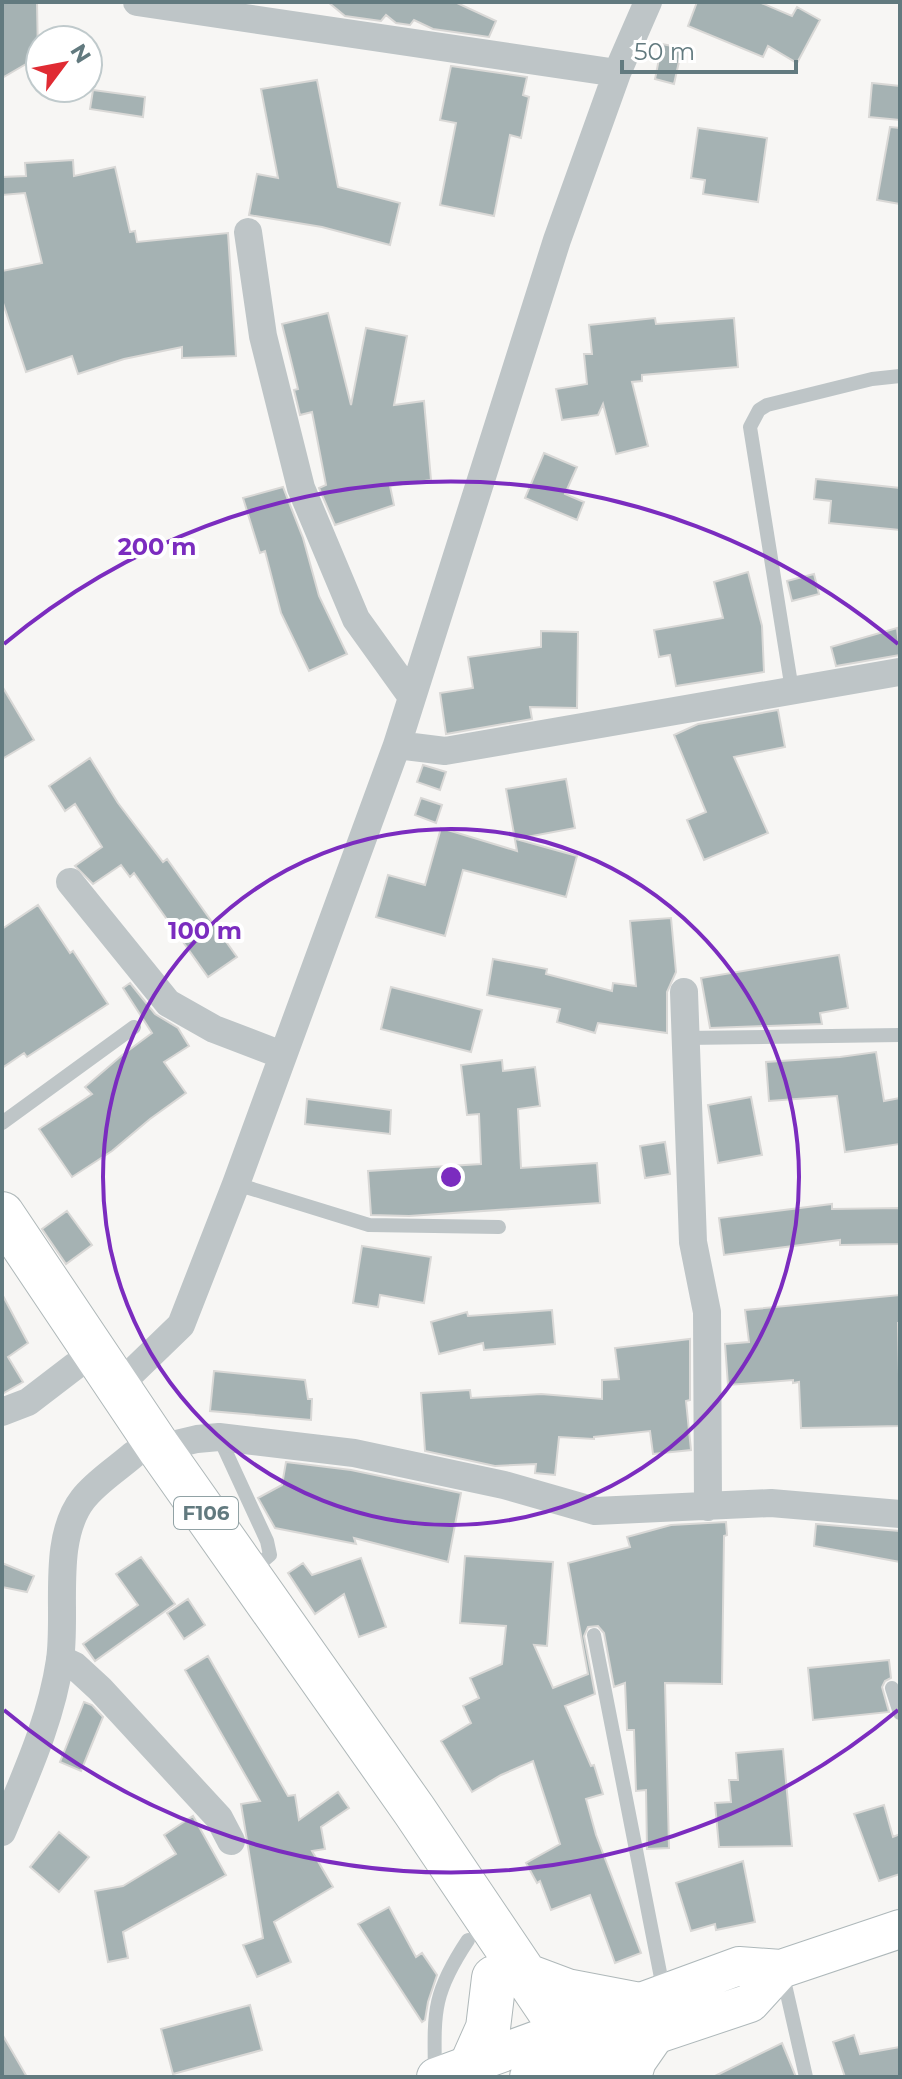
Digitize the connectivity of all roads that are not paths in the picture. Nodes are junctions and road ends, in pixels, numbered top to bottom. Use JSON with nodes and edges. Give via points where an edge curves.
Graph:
{"nodes":[{"id":1,"x":137,"y":2,"type":"edge"},
{"id":2,"x":648,"y":2,"type":"edge"},
{"id":3,"x":617,"y":73,"type":"junction"},
{"id":4,"x":248,"y":232,"type":"dead end"},
{"id":5,"x":900,"y":376,"type":"edge"},
{"id":6,"x":899,"y":672,"type":"edge"},
{"id":7,"x":792,"y":690,"type":"junction"},
{"id":8,"x":412,"y":697,"type":"junction"},
{"id":9,"x":397,"y":745,"type":"junction"},
{"id":10,"x":70,"y":882,"type":"dead end"},
{"id":11,"x":684,"y":992,"type":"dead end"},
{"id":12,"x":134,"y":1027,"type":"dead end"},
{"id":13,"x":900,"y":1035,"type":"edge"},
{"id":14,"x":683,"y":1038,"type":"junction"},
{"id":15,"x":282,"y":1055,"type":"junction"},
{"id":16,"x":2,"y":1123,"type":"edge"},
{"id":17,"x":236,"y":1184,"type":"junction"},
{"id":18,"x":2,"y":1214,"type":"edge"},
{"id":19,"x":499,"y":1227,"type":"dead end"},
{"id":20,"x":2,"y":1260,"type":"edge"},
{"id":21,"x":75,"y":1366,"type":"junction"},
{"id":22,"x":119,"y":1385,"type":"junction"},
{"id":23,"x":2,"y":1412,"type":"edge"},
{"id":24,"x":219,"y":1437,"type":"junction"},
{"id":25,"x":146,"y":1451,"type":"junction"},
{"id":26,"x":708,"y":1507,"type":"junction"},
{"id":27,"x":900,"y":1514,"type":"edge"},
{"id":28,"x":248,"y":1573,"type":"junction"},
{"id":29,"x":594,"y":1635,"type":"dead end"},
{"id":30,"x":60,"y":1659,"type":"junction"},
{"id":31,"x":892,"y":1688,"type":"dead end"},
{"id":32,"x":900,"y":1713,"type":"edge"},
{"id":33,"x":2,"y":1832,"type":"edge"},
{"id":34,"x":231,"y":1841,"type":"dead end"},
{"id":35,"x":900,"y":1929,"type":"edge"},
{"id":36,"x":468,"y":1940,"type":"junction"},
{"id":37,"x":781,"y":1969,"type":"junction"},
{"id":38,"x":510,"y":1977,"type":"junction"},
{"id":39,"x":650,"y":2011,"type":"junction"},
{"id":40,"x":559,"y":2062,"type":"edge"},
{"id":41,"x":448,"y":2073,"type":"edge"},
{"id":42,"x":629,"y":2077,"type":"edge"},
{"id":43,"x":806,"y":2077,"type":"edge"}],
"edges":[{"from":1,"to":3,"type":"street"},
{"from":2,"to":3,"type":"street"},
{"from":3,"to":8,"type":"street","via":[[557,240]]},
{"from":4,"to":8,"type":"street","via":[[263,336],[301,488],[356,619]]},
{"from":5,"to":7,"type":"lane","via":[[767,405],[753,418],[750,427]]},
{"from":6,"to":7,"type":"street"},
{"from":7,"to":9,"type":"street","via":[[445,751]]},
{"from":8,"to":9,"type":"street"},
{"from":9,"to":15,"type":"street"},
{"from":10,"to":15,"type":"street","via":[[168,1003],[214,1029]]},
{"from":11,"to":14,"type":"street"},
{"from":12,"to":16,"type":"lane"},
{"from":13,"to":14,"type":"lane"},
{"from":14,"to":26,"type":"street","via":[[693,1242],[707,1312]]},
{"from":15,"to":17,"type":"street"},
{"from":17,"to":19,"type":"lane","via":[[369,1225]]},
{"from":17,"to":22,"type":"street","via":[[181,1325]]},
{"from":18,"to":22,"type":"main road","number":"F106"},
{"from":20,"to":21,"type":"main road","number":"F106"},
{"from":21,"to":23,"type":"street","via":[[28,1402]]},
{"from":21,"to":25,"type":"main road","number":"F106"},
{"from":22,"to":25,"type":"main road","number":"F106"},
{"from":24,"to":25,"type":"street"},
{"from":24,"to":26,"type":"street","via":[[354,1453],[595,1511]]},
{"from":24,"to":28,"type":"lane","via":[[270,1555]]},
{"from":25,"to":28,"type":"main road","number":"F106"},
{"from":25,"to":30,"type":"street","via":[[83,1498],[74,1515],[64,1547]]},
{"from":25,"to":36,"type":"main road","number":"F106"},
{"from":26,"to":27,"type":"street","via":[[771,1503]]},
{"from":28,"to":38,"type":"main road","number":"F106"},
{"from":29,"to":39,"type":"lane"},
{"from":30,"to":33,"type":"street","via":[[44,1730]]},
{"from":30,"to":34,"type":"street","via":[[100,1689],[219,1818]]},
{"from":31,"to":32,"type":"lane"},
{"from":35,"to":37,"type":"main road"},
{"from":36,"to":38,"type":"main road","number":"F106"},
{"from":36,"to":41,"type":"lane","via":[[440,1989],[434,2022]]},
{"from":37,"to":39,"type":"main road","via":[[750,2003]]},
{"from":37,"to":43,"type":"lane"},
{"from":38,"to":39,"type":"main road"},
{"from":38,"to":40,"type":"main road","number":"F106"},
{"from":38,"to":41,"type":"main road","via":[[488,2028]]},
{"from":39,"to":40,"type":"main road"},
{"from":39,"to":42,"type":"main road"},
{"from":40,"to":41,"type":"main road"}]}
